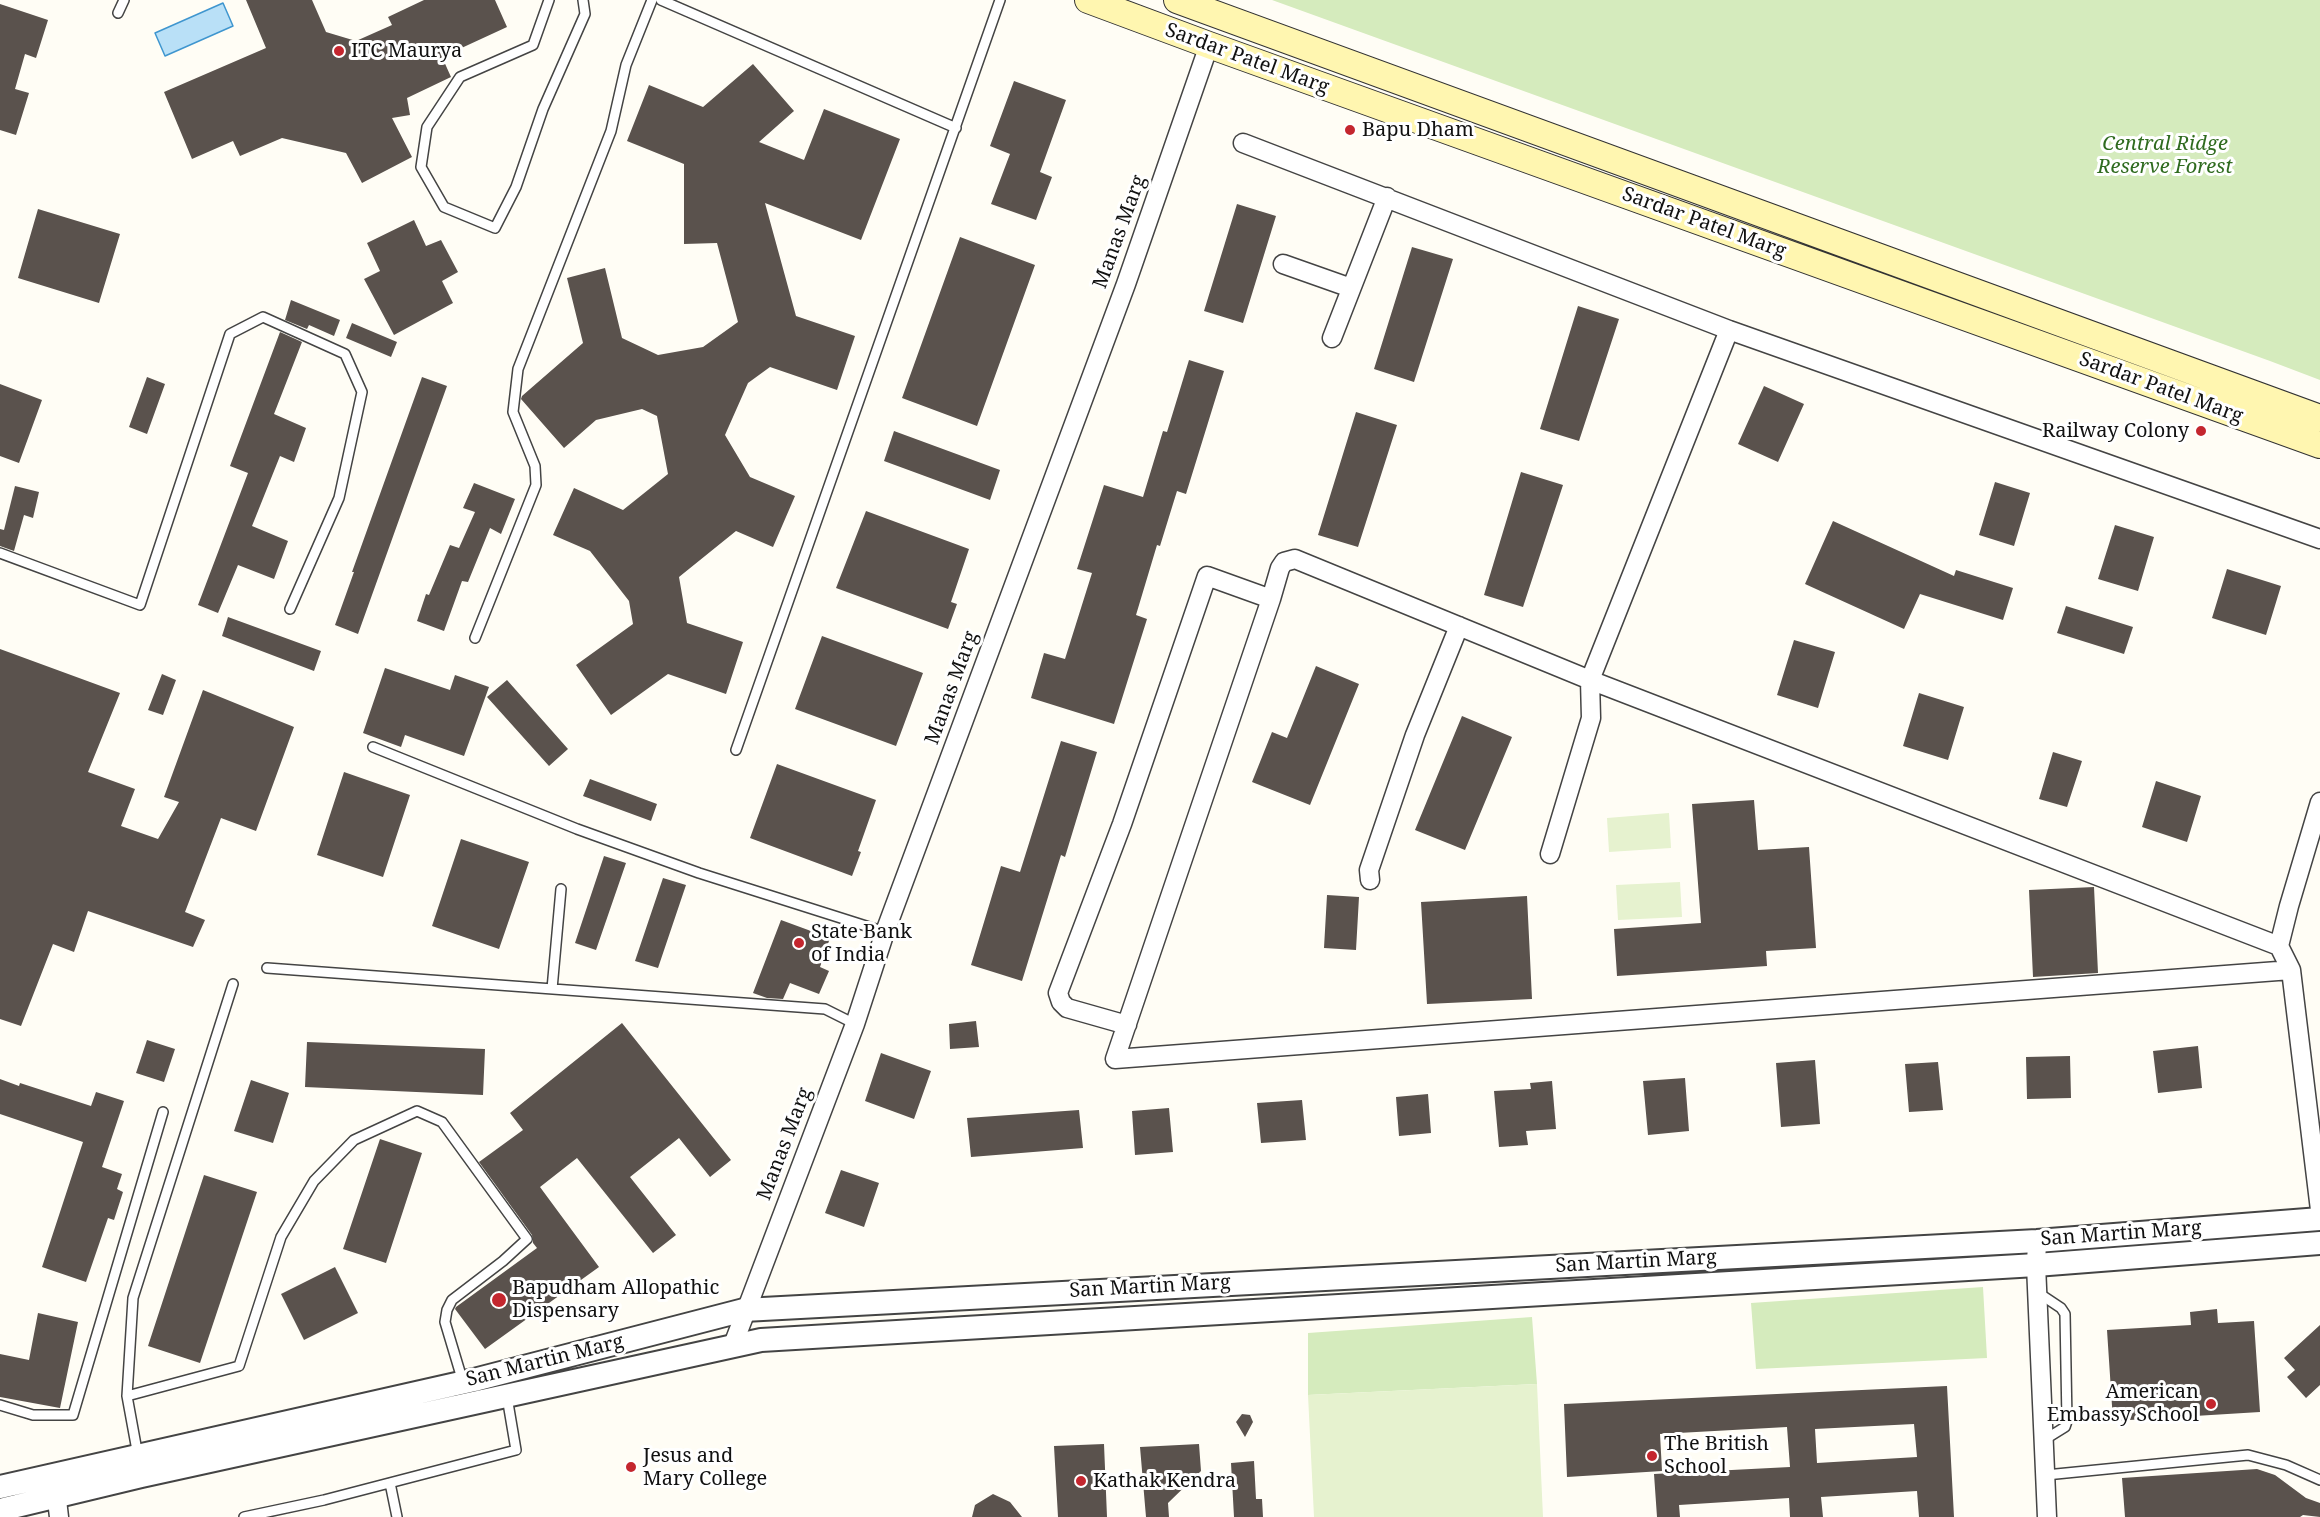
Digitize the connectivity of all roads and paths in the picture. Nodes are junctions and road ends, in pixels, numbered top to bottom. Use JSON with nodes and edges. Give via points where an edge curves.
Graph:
{"nodes":[{"id":1,"x":124,"y":0,"type":"edge"},
{"id":2,"x":549,"y":0,"type":"edge"},
{"id":3,"x":583,"y":0,"type":"edge"},
{"id":4,"x":652,"y":0,"type":"edge"},
{"id":5,"x":661,"y":0,"type":"edge"},
{"id":6,"x":1000,"y":0,"type":"edge"},
{"id":7,"x":1088,"y":0,"type":"edge"},
{"id":8,"x":1178,"y":0,"type":"edge"},
{"id":9,"x":118,"y":13,"type":"dead end"},
{"id":10,"x":1209,"y":45,"type":"junction"},
{"id":11,"x":956,"y":128,"type":"junction"},
{"id":12,"x":1243,"y":143,"type":"dead end"},
{"id":13,"x":1387,"y":197,"type":"junction"},
{"id":14,"x":1283,"y":264,"type":"dead end"},
{"id":15,"x":1351,"y":288,"type":"junction"},
{"id":16,"x":1729,"y":330,"type":"junction"},
{"id":17,"x":1332,"y":338,"type":"dead end"},
{"id":18,"x":2320,"y":418,"type":"edge"},
{"id":19,"x":2320,"y":445,"type":"edge"},
{"id":20,"x":2320,"y":539,"type":"edge"},
{"id":21,"x":0,"y":553,"type":"edge"},
{"id":22,"x":1271,"y":599,"type":"junction"},
{"id":23,"x":290,"y":609,"type":"dead end"},
{"id":24,"x":1459,"y":626,"type":"junction"},
{"id":25,"x":475,"y":638,"type":"dead end"},
{"id":26,"x":1590,"y":680,"type":"junction"},
{"id":27,"x":374,"y":747,"type":"dead end"},
{"id":28,"x":736,"y":750,"type":"dead end"},
{"id":29,"x":2320,"y":802,"type":"edge"},
{"id":30,"x":1550,"y":854,"type":"dead end"},
{"id":31,"x":1370,"y":880,"type":"dead end"},
{"id":32,"x":561,"y":889,"type":"dead end"},
{"id":33,"x":885,"y":932,"type":"junction"},
{"id":34,"x":2279,"y":946,"type":"junction"},
{"id":35,"x":267,"y":968,"type":"dead end"},
{"id":36,"x":2291,"y":970,"type":"junction"},
{"id":37,"x":232,"y":984,"type":"dead end"},
{"id":38,"x":552,"y":989,"type":"junction"},
{"id":39,"x":855,"y":1024,"type":"junction"},
{"id":40,"x":1126,"y":1025,"type":"junction"},
{"id":41,"x":163,"y":1112,"type":"dead end"},
{"id":42,"x":2318,"y":1169,"type":"edge"},
{"id":43,"x":2320,"y":1210,"type":"edge"},
{"id":44,"x":2320,"y":1219,"type":"edge"},
{"id":45,"x":2037,"y":1240,"type":"junction"},
{"id":46,"x":2320,"y":1243,"type":"edge"},
{"id":47,"x":2036,"y":1265,"type":"junction"},
{"id":48,"x":2037,"y":1292,"type":"junction"},
{"id":49,"x":744,"y":1310,"type":"junction"},
{"id":50,"x":733,"y":1345,"type":"junction"},
{"id":51,"x":463,"y":1382,"type":"junction"},
{"id":52,"x":506,"y":1395,"type":"junction"},
{"id":53,"x":127,"y":1396,"type":"junction"},
{"id":54,"x":0,"y":1405,"type":"edge"},
{"id":55,"x":2044,"y":1440,"type":"junction"},
{"id":56,"x":140,"y":1466,"type":"junction"},
{"id":57,"x":2046,"y":1475,"type":"junction"},
{"id":58,"x":2320,"y":1480,"type":"edge"},
{"id":59,"x":390,"y":1483,"type":"junction"},
{"id":60,"x":0,"y":1487,"type":"edge"},
{"id":61,"x":56,"y":1496,"type":"edge"},
{"id":62,"x":0,"y":1510,"type":"edge"},
{"id":63,"x":244,"y":1517,"type":"edge"},
{"id":64,"x":397,"y":1517,"type":"edge"},
{"id":65,"x":2047,"y":1517,"type":"edge"}],
"edges":[{"from":1,"to":9,"type":"lane"},
{"from":2,"to":3,"type":"lane","via":[[533,45],[460,77],[427,127],[421,166],[444,207],[495,228],[516,187],[543,109],[585,14]]},
{"from":4,"to":25,"type":"lane","via":[[627,65],[611,132],[518,369],[513,412],[534,466],[536,485]]},
{"from":5,"to":11,"type":"lane"},
{"from":6,"to":11,"type":"lane"},
{"from":7,"to":10,"type":"main road","name":"Sardar Patel Marg"},
{"from":8,"to":18,"type":"main road","name":"Sardar Patel Marg"},
{"from":10,"to":19,"type":"main road","name":"Sardar Patel Marg"},
{"from":10,"to":33,"type":"street","name":"Manas Marg","via":[[1126,284]]},
{"from":11,"to":28,"type":"lane"},
{"from":12,"to":13,"type":"street"},
{"from":13,"to":15,"type":"street"},
{"from":13,"to":16,"type":"street"},
{"from":14,"to":15,"type":"street"},
{"from":15,"to":17,"type":"street"},
{"from":16,"to":20,"type":"street"},
{"from":16,"to":26,"type":"street"},
{"from":21,"to":23,"type":"lane","via":[[140,605],[230,334],[263,317],[345,354],[362,392],[339,498]]},
{"from":22,"to":24,"type":"street","via":[[1280,568],[1284,562],[1295,559]]},
{"from":22,"to":40,"type":"street"},
{"from":22,"to":40,"type":"street","via":[[1207,576],[1122,824],[1058,993],[1067,1008]]},
{"from":24,"to":26,"type":"street"},
{"from":24,"to":31,"type":"street","via":[[1415,735],[1369,870]]},
{"from":26,"to":30,"type":"street","via":[[1591,718]]},
{"from":26,"to":34,"type":"street"},
{"from":27,"to":33,"type":"lane","via":[[577,829],[699,873]]},
{"from":29,"to":34,"type":"street"},
{"from":32,"to":38,"type":"lane"},
{"from":33,"to":39,"type":"street","name":"Manas Marg"},
{"from":34,"to":36,"type":"street"},
{"from":35,"to":38,"type":"lane"},
{"from":36,"to":40,"type":"street","via":[[1115,1059]]},
{"from":36,"to":42,"type":"street"},
{"from":37,"to":53,"type":"lane","via":[[133,1298]]},
{"from":38,"to":39,"type":"lane","via":[[825,1009]]},
{"from":39,"to":49,"type":"street","name":"Manas Marg"},
{"from":41,"to":54,"type":"lane","via":[[73,1414],[33,1415]]},
{"from":42,"to":43,"type":"street"},
{"from":44,"to":45,"type":"street","name":"San Martin Marg"},
{"from":45,"to":47,"type":"street"},
{"from":45,"to":49,"type":"street","name":"San Martin Marg"},
{"from":46,"to":47,"type":"street","name":"San Martin Marg"},
{"from":47,"to":48,"type":"street"},
{"from":47,"to":50,"type":"street","name":"San Martin Marg","via":[[1124,1317]]},
{"from":48,"to":55,"type":"street"},
{"from":48,"to":55,"type":"lane","via":[[2065,1314],[2067,1421],[2065,1427]]},
{"from":49,"to":50,"type":"street","name":"Manas Marg"},
{"from":49,"to":51,"type":"street","name":"San Martin Marg"},
{"from":50,"to":52,"type":"street","name":"San Martin Marg"},
{"from":51,"to":53,"type":"lane","via":[[445,1322],[447,1310],[452,1300],[527,1239],[442,1122],[417,1111],[354,1140],[314,1181],[281,1237],[239,1366]]},
{"from":51,"to":56,"type":"street","name":"San Martin Marg"},
{"from":52,"to":56,"type":"street","name":"San Martin Marg"},
{"from":52,"to":59,"type":"lane","via":[[516,1450]]},
{"from":53,"to":56,"type":"lane"},
{"from":55,"to":57,"type":"street"},
{"from":56,"to":61,"type":"street","name":"San Martin Marg"},
{"from":57,"to":58,"type":"lane","via":[[2248,1455],[2286,1465]]},
{"from":57,"to":65,"type":"street"},
{"from":59,"to":63,"type":"lane"},
{"from":59,"to":64,"type":"lane"},
{"from":60,"to":61,"type":"street","name":"San Martin Marg"},
{"from":61,"to":62,"type":"street","name":"San Martin Marg"}]}
